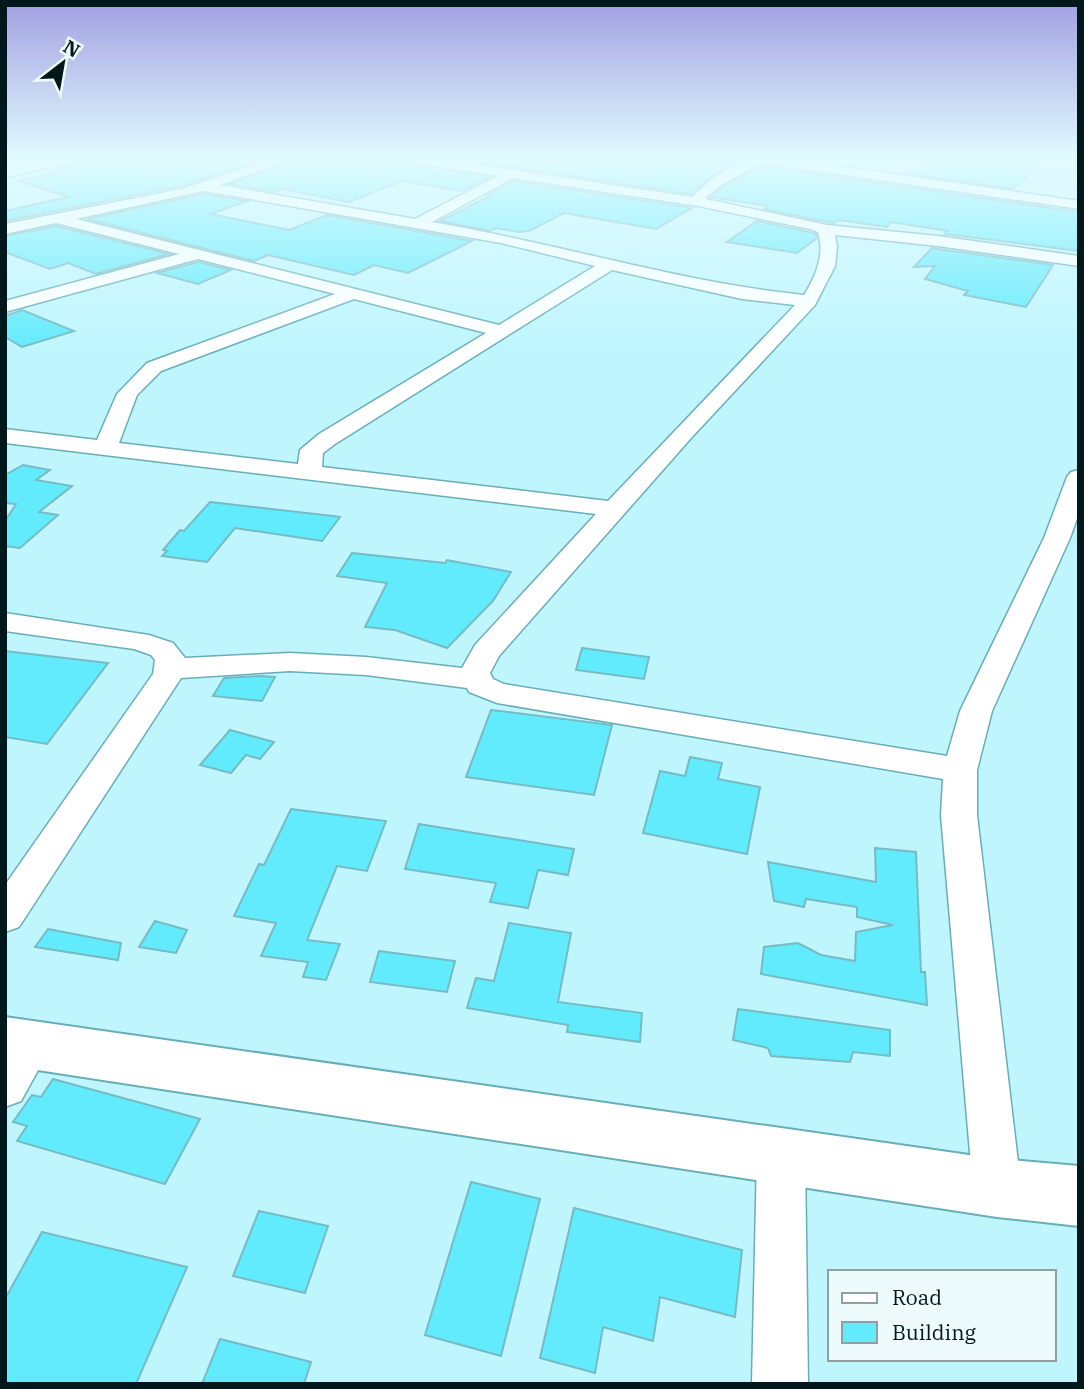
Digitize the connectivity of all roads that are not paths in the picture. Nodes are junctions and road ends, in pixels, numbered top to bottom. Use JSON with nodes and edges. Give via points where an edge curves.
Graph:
{"nodes":[{"id":1,"x":42,"y":222,"type":"edge"},
{"id":2,"x":68,"y":222,"type":"edge"},
{"id":3,"x":420,"y":222,"type":"edge"},
{"id":4,"x":799,"y":222,"type":"edge"},
{"id":5,"x":5,"y":229,"type":"edge"},
{"id":6,"x":825,"y":229,"type":"junction"},
{"id":7,"x":196,"y":254,"type":"junction"},
{"id":8,"x":1079,"y":261,"type":"edge"},
{"id":9,"x":608,"y":265,"type":"junction"},
{"id":10,"x":354,"y":293,"type":"junction"},
{"id":11,"x":810,"y":301,"type":"junction"},
{"id":12,"x":5,"y":307,"type":"edge"},
{"id":13,"x":502,"y":331,"type":"junction"},
{"id":14,"x":5,"y":436,"type":"edge"},
{"id":15,"x":106,"y":450,"type":"junction"},
{"id":16,"x":309,"y":474,"type":"junction"},
{"id":17,"x":1079,"y":477,"type":"edge"},
{"id":18,"x":614,"y":509,"type":"junction"},
{"id":19,"x":5,"y":622,"type":"edge"},
{"id":20,"x":168,"y":669,"type":"junction"},
{"id":21,"x":478,"y":680,"type":"junction"},
{"id":22,"x":961,"y":769,"type":"junction"},
{"id":23,"x":5,"y":916,"type":"edge"},
{"id":24,"x":13,"y":1058,"type":"edge"},
{"id":25,"x":781,"y":1156,"type":"junction"},
{"id":26,"x":997,"y":1188,"type":"junction"},
{"id":27,"x":1079,"y":1196,"type":"edge"},
{"id":28,"x":780,"y":1384,"type":"edge"}],
"edges":[{"from":1,"to":5,"type":"street"},
{"from":2,"to":7,"type":"street"},
{"from":3,"to":9,"type":"street"},
{"from":4,"to":6,"type":"street"},
{"from":6,"to":8,"type":"street"},
{"from":6,"to":11,"type":"street","via":[[829,257]]},
{"from":7,"to":10,"type":"street"},
{"from":7,"to":12,"type":"street"},
{"from":9,"to":11,"type":"street","via":[[742,294]]},
{"from":9,"to":13,"type":"street"},
{"from":10,"to":13,"type":"street"},
{"from":10,"to":15,"type":"street","via":[[154,367],[127,393]]},
{"from":11,"to":18,"type":"street"},
{"from":13,"to":16,"type":"street","via":[[312,450]]},
{"from":14,"to":15,"type":"street"},
{"from":15,"to":16,"type":"street"},
{"from":16,"to":18,"type":"street"},
{"from":17,"to":22,"type":"street","via":[[1057,538],[976,711]]},
{"from":18,"to":21,"type":"street","via":[[486,652],[475,673]]},
{"from":19,"to":20,"type":"street","via":[[139,641],[162,649],[170,659]]},
{"from":20,"to":21,"type":"street","via":[[290,662]]},
{"from":20,"to":23,"type":"street"},
{"from":21,"to":22,"type":"street","via":[[497,693],[569,707]]},
{"from":22,"to":26,"type":"street","via":[[959,815]]},
{"from":24,"to":25,"type":"main road"},
{"from":25,"to":26,"type":"main road"},
{"from":25,"to":28,"type":"street"},
{"from":26,"to":27,"type":"main road"}]}
